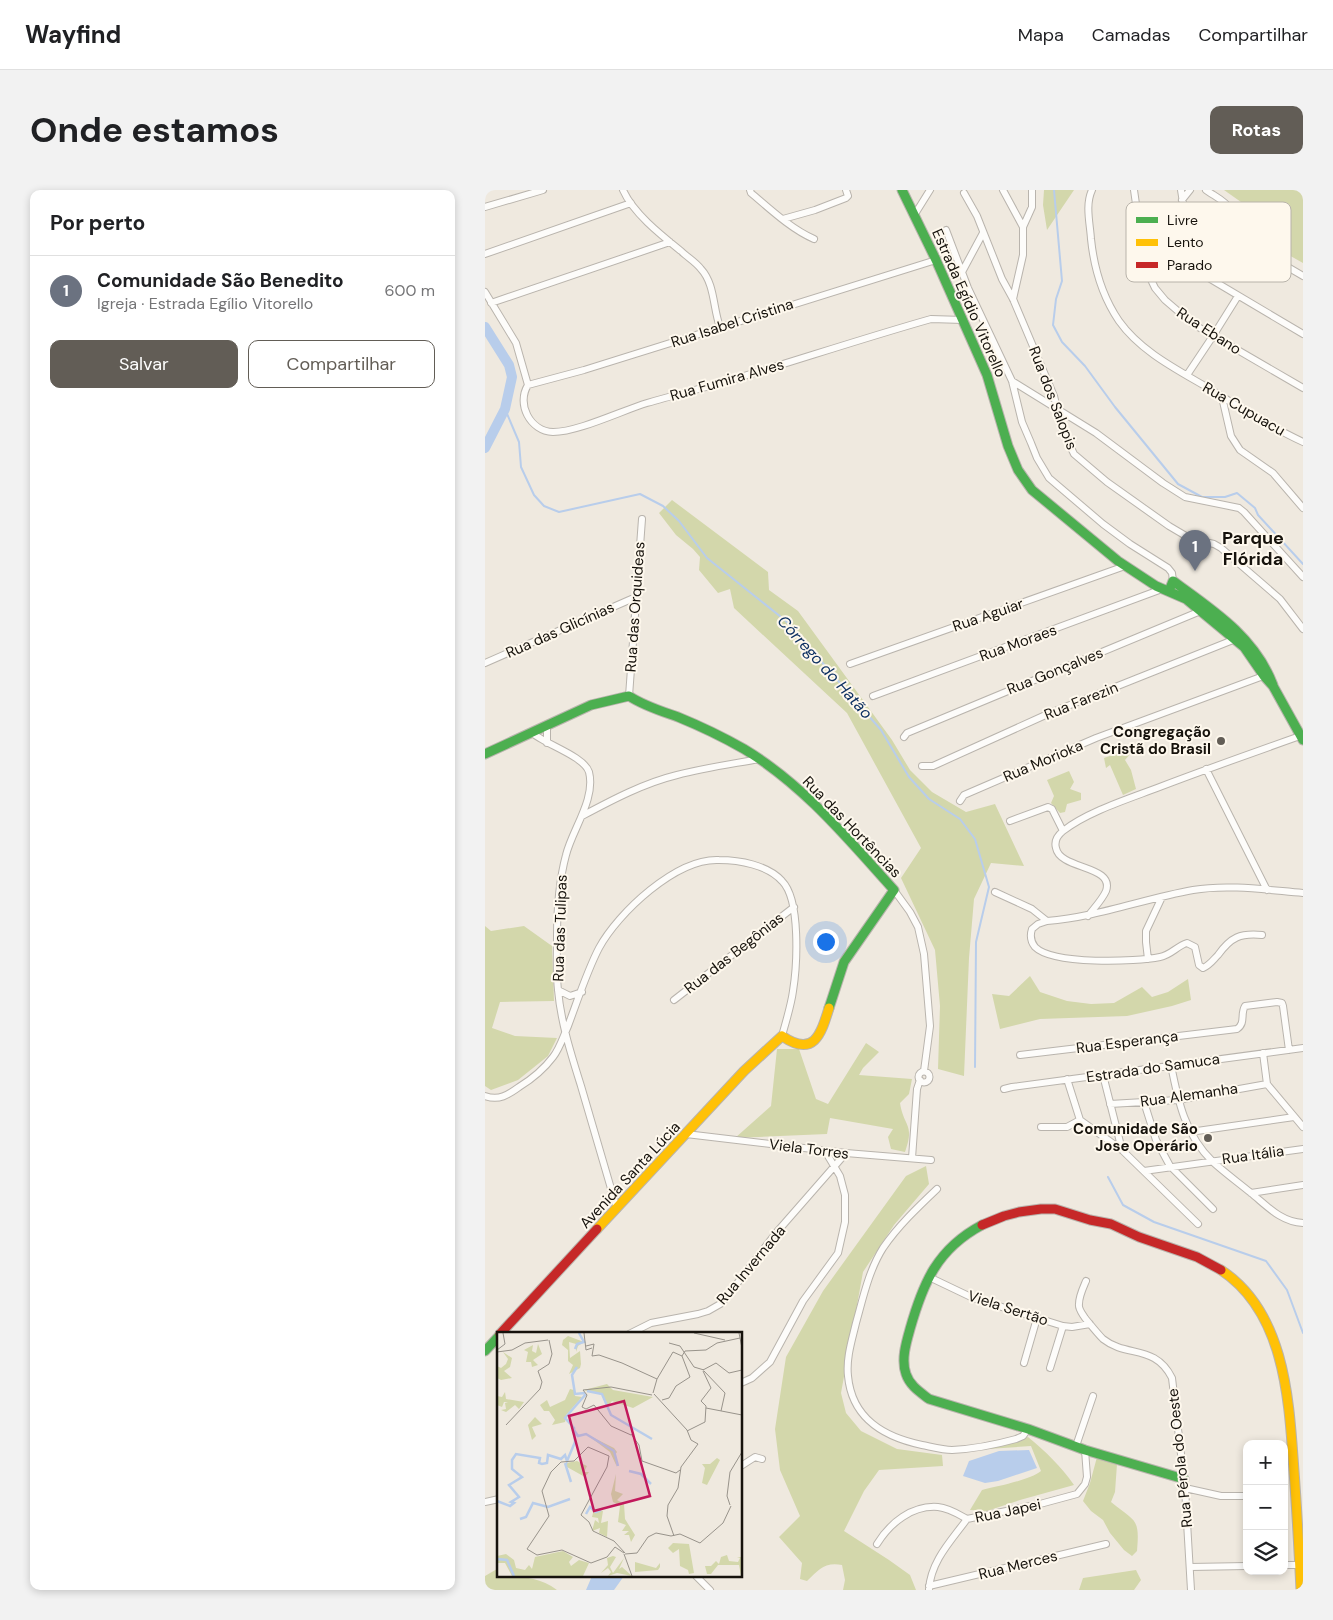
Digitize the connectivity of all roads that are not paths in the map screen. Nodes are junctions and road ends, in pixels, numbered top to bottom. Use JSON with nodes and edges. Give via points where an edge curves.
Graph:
{"nodes":[{"id":1,"x":543,"y":190,"type":"edge"},
{"id":2,"x":623,"y":190,"type":"edge"},
{"id":3,"x":750,"y":190,"type":"edge"},
{"id":4,"x":846,"y":190,"type":"edge"},
{"id":5,"x":903,"y":190,"type":"edge"},
{"id":6,"x":930,"y":190,"type":"edge"},
{"id":7,"x":1003,"y":190,"type":"edge"},
{"id":8,"x":1032,"y":190,"type":"edge"},
{"id":9,"x":1093,"y":190,"type":"edge"},
{"id":10,"x":1181,"y":190,"type":"edge"},
{"id":11,"x":1190,"y":190,"type":"edge"},
{"id":12,"x":1206,"y":190,"type":"edge"},
{"id":13,"x":964,"y":193,"type":"dead end"},
{"id":14,"x":1182,"y":200,"type":"joint"},
{"id":15,"x":1222,"y":202,"type":"edge"},
{"id":16,"x":631,"y":203,"type":"junction"},
{"id":17,"x":485,"y":207,"type":"edge"},
{"id":18,"x":915,"y":214,"type":"junction"},
{"id":19,"x":783,"y":219,"type":"junction"},
{"id":20,"x":1023,"y":227,"type":"junction"},
{"id":21,"x":946,"y":230,"type":"dead end"},
{"id":22,"x":983,"y":233,"type":"junction"},
{"id":23,"x":813,"y":239,"type":"dead end"},
{"id":24,"x":669,"y":242,"type":"junction"},
{"id":25,"x":485,"y":254,"type":"edge"},
{"id":26,"x":936,"y":260,"type":"junction"},
{"id":27,"x":1291,"y":269,"type":"edge"},
{"id":28,"x":962,"y":272,"type":"junction"},
{"id":29,"x":1303,"y":276,"type":"edge"},
{"id":30,"x":1151,"y":282,"type":"edge"},
{"id":31,"x":1215,"y":282,"type":"edge"},
{"id":32,"x":485,"y":292,"type":"edge"},
{"id":33,"x":1238,"y":296,"type":"junction"},
{"id":34,"x":1013,"y":299,"type":"junction"},
{"id":35,"x":491,"y":303,"type":"junction"},
{"id":36,"x":963,"y":320,"type":"junction"},
{"id":37,"x":720,"y":327,"type":"junction"},
{"id":38,"x":1303,"y":334,"type":"edge"},
{"id":39,"x":1213,"y":336,"type":"junction"},
{"id":40,"x":1187,"y":375,"type":"junction"},
{"id":41,"x":1013,"y":381,"type":"junction"},
{"id":42,"x":528,"y":385,"type":"junction"},
{"id":43,"x":1303,"y":388,"type":"edge"},
{"id":44,"x":1222,"y":397,"type":"junction"},
{"id":45,"x":1057,"y":409,"type":"junction"},
{"id":46,"x":1303,"y":442,"type":"edge"},
{"id":47,"x":1303,"y":508,"type":"edge"},
{"id":48,"x":642,"y":519,"type":"dead end"},
{"id":49,"x":1122,"y":563,"type":"junction"},
{"id":50,"x":1303,"y":576,"type":"edge"},
{"id":51,"x":1173,"y":581,"type":"junction"},
{"id":52,"x":1165,"y":590,"type":"junction"},
{"id":53,"x":636,"y":598,"type":"junction"},
{"id":54,"x":1205,"y":608,"type":"junction"},
{"id":55,"x":1303,"y":629,"type":"edge"},
{"id":56,"x":1238,"y":638,"type":"junction"},
{"id":57,"x":485,"y":664,"type":"edge"},
{"id":58,"x":850,"y":664,"type":"dead end"},
{"id":59,"x":1267,"y":675,"type":"junction"},
{"id":60,"x":629,"y":696,"type":"junction"},
{"id":61,"x":873,"y":696,"type":"dead end"},
{"id":62,"x":547,"y":725,"type":"junction"},
{"id":63,"x":531,"y":732,"type":"junction"},
{"id":64,"x":904,"y":737,"type":"dead end"},
{"id":65,"x":1302,"y":738,"type":"edge"},
{"id":66,"x":547,"y":743,"type":"junction"},
{"id":67,"x":485,"y":754,"type":"edge"},
{"id":68,"x":759,"y":759,"type":"junction"},
{"id":69,"x":922,"y":766,"type":"dead end"},
{"id":70,"x":1206,"y":770,"type":"junction"},
{"id":71,"x":960,"y":802,"type":"dead end"},
{"id":72,"x":582,"y":816,"type":"junction"},
{"id":73,"x":1010,"y":821,"type":"dead end"},
{"id":74,"x":1063,"y":831,"type":"junction"},
{"id":75,"x":894,"y":890,"type":"junction"},
{"id":76,"x":1267,"y":890,"type":"junction"},
{"id":77,"x":995,"y":892,"type":"dead end"},
{"id":78,"x":1303,"y":893,"type":"edge"},
{"id":79,"x":1162,"y":897,"type":"junction"},
{"id":80,"x":794,"y":906,"type":"junction"},
{"id":81,"x":1088,"y":916,"type":"junction"},
{"id":82,"x":1047,"y":921,"type":"junction"},
{"id":83,"x":1262,"y":935,"type":"dead end"},
{"id":84,"x":1148,"y":959,"type":"junction"},
{"id":85,"x":558,"y":990,"type":"junction"},
{"id":86,"x":581,"y":992,"type":"junction"},
{"id":87,"x":674,"y":1000,"type":"dead end"},
{"id":88,"x":565,"y":1033,"type":"junction"},
{"id":89,"x":782,"y":1036,"type":"junction"},
{"id":90,"x":1303,"y":1048,"type":"edge"},
{"id":91,"x":1289,"y":1050,"type":"junction"},
{"id":92,"x":1263,"y":1054,"type":"junction"},
{"id":93,"x":1019,"y":1055,"type":"dead end"},
{"id":94,"x":1171,"y":1065,"type":"junction"},
{"id":95,"x":1103,"y":1075,"type":"junction"},
{"id":96,"x":1067,"y":1080,"type":"junction"},
{"id":97,"x":1267,"y":1084,"type":"junction"},
{"id":98,"x":1004,"y":1089,"type":"dead end"},
{"id":99,"x":485,"y":1096,"type":"edge"},
{"id":100,"x":1178,"y":1100,"type":"junction"},
{"id":101,"x":1144,"y":1102,"type":"junction"},
{"id":102,"x":1110,"y":1104,"type":"junction"},
{"id":103,"x":1294,"y":1117,"type":"junction"},
{"id":104,"x":1081,"y":1120,"type":"junction"},
{"id":105,"x":1303,"y":1127,"type":"edge"},
{"id":106,"x":1041,"y":1128,"type":"dead end"},
{"id":107,"x":1190,"y":1132,"type":"junction"},
{"id":108,"x":686,"y":1134,"type":"junction"},
{"id":109,"x":1303,"y":1149,"type":"edge"},
{"id":110,"x":1122,"y":1150,"type":"junction"},
{"id":111,"x":825,"y":1151,"type":"junction"},
{"id":112,"x":846,"y":1153,"type":"junction"},
{"id":113,"x":912,"y":1158,"type":"junction"},
{"id":114,"x":931,"y":1160,"type":"dead end"},
{"id":115,"x":1212,"y":1161,"type":"junction"},
{"id":116,"x":1170,"y":1166,"type":"junction"},
{"id":117,"x":834,"y":1167,"type":"junction"},
{"id":118,"x":1144,"y":1171,"type":"junction"},
{"id":119,"x":1303,"y":1185,"type":"edge"},
{"id":120,"x":937,"y":1189,"type":"dead end"},
{"id":121,"x":1251,"y":1193,"type":"junction"},
{"id":122,"x":617,"y":1209,"type":"junction"},
{"id":123,"x":1213,"y":1209,"type":"dead end"},
{"id":124,"x":1303,"y":1223,"type":"edge"},
{"id":125,"x":1198,"y":1224,"type":"dead end"},
{"id":126,"x":929,"y":1277,"type":"junction"},
{"id":127,"x":1086,"y":1281,"type":"dead end"},
{"id":128,"x":1037,"y":1318,"type":"junction"},
{"id":129,"x":1090,"y":1324,"type":"junction"},
{"id":130,"x":1063,"y":1326,"type":"junction"},
{"id":131,"x":503,"y":1332,"type":"edge"},
{"id":132,"x":633,"y":1332,"type":"edge"},
{"id":133,"x":497,"y":1338,"type":"edge"},
{"id":134,"x":485,"y":1351,"type":"edge"},
{"id":135,"x":1024,"y":1363,"type":"dead end"},
{"id":136,"x":1050,"y":1368,"type":"dead end"},
{"id":137,"x":743,"y":1382,"type":"edge"},
{"id":138,"x":1093,"y":1396,"type":"dead end"},
{"id":139,"x":1028,"y":1429,"type":"junction"},
{"id":140,"x":1080,"y":1448,"type":"junction"},
{"id":141,"x":762,"y":1459,"type":"dead end"},
{"id":142,"x":743,"y":1465,"type":"edge"},
{"id":143,"x":1185,"y":1484,"type":"junction"},
{"id":144,"x":1243,"y":1496,"type":"edge"},
{"id":145,"x":967,"y":1519,"type":"junction"},
{"id":146,"x":1301,"y":1522,"type":"edge"},
{"id":147,"x":877,"y":1544,"type":"dead end"},
{"id":148,"x":1106,"y":1544,"type":"dead end"},
{"id":149,"x":1288,"y":1565,"type":"edge"},
{"id":150,"x":1300,"y":1565,"type":"junction"},
{"id":151,"x":1243,"y":1566,"type":"edge"},
{"id":152,"x":1190,"y":1567,"type":"junction"},
{"id":153,"x":698,"y":1578,"type":"edge"},
{"id":154,"x":929,"y":1588,"type":"edge"},
{"id":155,"x":710,"y":1590,"type":"edge"},
{"id":156,"x":1191,"y":1590,"type":"edge"},
{"id":157,"x":1301,"y":1590,"type":"edge"}],
"edges":[{"from":1,"to":17,"type":"street"},
{"from":2,"to":16,"type":"street"},
{"from":3,"to":19,"type":"street"},
{"from":4,"to":19,"type":"street","via":[[846,198]]},
{"from":5,"to":18,"type":"street","name":"Estrada Egídio Vitorello"},
{"from":6,"to":18,"type":"street"},
{"from":7,"to":20,"type":"street"},
{"from":8,"to":20,"type":"street","via":[[1032,207]]},
{"from":9,"to":40,"type":"street","name":"Rua Cupuacu","via":[[1089,197],[1089,212],[1093,255],[1108,303],[1120,322],[1141,344]]},
{"from":10,"to":14,"type":"street"},
{"from":11,"to":14,"type":"street"},
{"from":12,"to":15,"type":"street"},
{"from":13,"to":22,"type":"street","name":"Rua dos Salopis"},
{"from":16,"to":24,"type":"street"},
{"from":16,"to":25,"type":"street"},
{"from":18,"to":26,"type":"street","name":"Estrada Egídio Vitorello"},
{"from":19,"to":23,"type":"street"},
{"from":20,"to":34,"type":"street","via":[[1023,255]]},
{"from":21,"to":28,"type":"street"},
{"from":22,"to":28,"type":"street"},
{"from":22,"to":34,"type":"street","name":"Rua dos Salopis"},
{"from":24,"to":35,"type":"street"},
{"from":24,"to":37,"type":"street","via":[[701,268],[706,276]]},
{"from":26,"to":36,"type":"street","name":"Estrada Egídio Vitorello"},
{"from":26,"to":37,"type":"street","name":"Rua Isabel Cristina"},
{"from":27,"to":29,"type":"street"},
{"from":28,"to":41,"type":"street"},
{"from":30,"to":39,"type":"street","name":"Rua Ebano","via":[[1178,313]]},
{"from":31,"to":33,"type":"street"},
{"from":32,"to":35,"type":"street"},
{"from":33,"to":38,"type":"street"},
{"from":33,"to":39,"type":"street"},
{"from":34,"to":45,"type":"street","name":"Rua dos Salopis","via":[[1055,396]]},
{"from":35,"to":42,"type":"street","via":[[516,343]]},
{"from":36,"to":42,"type":"street","name":"Rua Fumira Alves","via":[[931,319],[555,432],[544,431],[526,414],[524,394]]},
{"from":36,"to":49,"type":"street","name":"Estrada Egídio Vitorello","via":[[987,375],[1008,446],[1025,480],[1038,496]]},
{"from":37,"to":42,"type":"street","name":"Rua Isabel Cristina"},
{"from":39,"to":40,"type":"street"},
{"from":39,"to":43,"type":"street","name":"Rua Ebano"},
{"from":40,"to":44,"type":"street","name":"Rua Cupuacu"},
{"from":41,"to":45,"type":"street"},
{"from":41,"to":51,"type":"street","via":[[1026,432],[1049,478],[1103,524],[1167,568]]},
{"from":44,"to":46,"type":"street","name":"Rua Cupuacu"},
{"from":44,"to":47,"type":"street","via":[[1234,443],[1280,480]]},
{"from":45,"to":50,"type":"street","via":[[1096,432],[1185,497],[1239,508]]},
{"from":45,"to":55,"type":"street","name":"Rua dos Salopis","via":[[1062,429],[1079,460],[1174,530],[1221,548],[1280,599]]},
{"from":48,"to":53,"type":"street","name":"Rua das Orquideas"},
{"from":49,"to":52,"type":"street","name":"Estrada Egídio Vitorello"},
{"from":49,"to":58,"type":"street","name":"Rua Aguiar"},
{"from":51,"to":52,"type":"street"},
{"from":51,"to":54,"type":"street"},
{"from":52,"to":54,"type":"street","name":"Estrada Egídio Vitorello"},
{"from":52,"to":61,"type":"street","name":"Rua Moraes"},
{"from":53,"to":57,"type":"street","name":"Rua das Glicínias"},
{"from":53,"to":60,"type":"street","name":"Rua das Orquideas"},
{"from":54,"to":56,"type":"street"},
{"from":54,"to":64,"type":"street","name":"Rua Gonçalves","via":[[907,732]]},
{"from":56,"to":59,"type":"street","via":[[1262,661]]},
{"from":56,"to":69,"type":"street","name":"Rua Farezin","via":[[1050,713],[933,766]]},
{"from":59,"to":65,"type":"street"},
{"from":59,"to":71,"type":"street","name":"Rua Morioka","via":[[1097,738],[964,795]]},
{"from":60,"to":62,"type":"street","via":[[591,705]]},
{"from":60,"to":68,"type":"street","name":"Rua das Hortências","via":[[645,706],[700,727]]},
{"from":62,"to":63,"type":"street"},
{"from":62,"to":66,"type":"street"},
{"from":63,"to":66,"type":"street","name":"Rua das Tulipas"},
{"from":63,"to":67,"type":"street"},
{"from":65,"to":70,"type":"street"},
{"from":66,"to":72,"type":"street","name":"Rua das Tulipas","via":[[586,767],[590,784]]},
{"from":68,"to":72,"type":"street","via":[[658,780]]},
{"from":68,"to":75,"type":"street","name":"Rua das Hortências","via":[[820,809]]},
{"from":70,"to":74,"type":"street","via":[[1128,799]]},
{"from":70,"to":76,"type":"street"},
{"from":72,"to":85,"type":"street","name":"Rua das Tulipas","via":[[570,841],[562,873],[557,936]]},
{"from":73,"to":74,"type":"street","via":[[1048,807]]},
{"from":74,"to":81,"type":"street","via":[[1055,847],[1059,855],[1070,863],[1098,872],[1106,882],[1105,893]]},
{"from":75,"to":89,"type":"street","via":[[844,962],[817,1039],[812,1044],[798,1044]]},
{"from":75,"to":113,"type":"street","name":"Rua das Hortências","via":[[917,927],[924,954],[930,1026],[924,1071],[929,1074],[929,1079],[925,1082],[920,1080],[916,1093]]},
{"from":76,"to":78,"type":"street"},
{"from":76,"to":79,"type":"street","via":[[1207,889]]},
{"from":77,"to":82,"type":"street","via":[[1032,909]]},
{"from":79,"to":81,"type":"street"},
{"from":79,"to":84,"type":"street","via":[[1146,931]]},
{"from":80,"to":86,"type":"street","via":[[783,882],[769,871],[751,864],[716,859],[680,868],[645,894],[610,930],[597,951]]},
{"from":80,"to":87,"type":"street","name":"Rua das Begônias"},
{"from":80,"to":89,"type":"street","via":[[795,979]]},
{"from":81,"to":82,"type":"street"},
{"from":82,"to":84,"type":"street","via":[[1034,926],[1031,933],[1035,947],[1046,954],[1091,961]]},
{"from":83,"to":84,"type":"street","via":[[1242,935],[1230,940],[1203,968],[1190,944],[1182,945],[1165,956]]},
{"from":85,"to":86,"type":"street","name":"Rua das Tulipas","via":[[570,996]]},
{"from":85,"to":88,"type":"street","name":"Rua das Tulipas"},
{"from":86,"to":88,"type":"street"},
{"from":88,"to":99,"type":"street","via":[[553,1057],[523,1085],[498,1098]]},
{"from":88,"to":122,"type":"street","name":"Rua das Tulipas"},
{"from":89,"to":108,"type":"street","name":"Avenida Santa Lúcia","via":[[744,1071]]},
{"from":90,"to":91,"type":"street","name":"Estrada do Samuca"},
{"from":91,"to":92,"type":"street","name":"Estrada do Samuca"},
{"from":91,"to":93,"type":"street","name":"Rua Esperança","via":[[1282,1002],[1245,1006],[1242,1024],[1235,1029]]},
{"from":92,"to":94,"type":"street","name":"Estrada do Samuca"},
{"from":92,"to":97,"type":"street"},
{"from":94,"to":95,"type":"street","name":"Estrada do Samuca"},
{"from":94,"to":100,"type":"street"},
{"from":95,"to":96,"type":"street","name":"Estrada do Samuca"},
{"from":95,"to":102,"type":"street"},
{"from":96,"to":98,"type":"street","name":"Estrada do Samuca"},
{"from":96,"to":104,"type":"street"},
{"from":97,"to":100,"type":"street","name":"Rua Alemanha"},
{"from":97,"to":103,"type":"street"},
{"from":100,"to":101,"type":"street","name":"Rua Alemanha"},
{"from":100,"to":107,"type":"street"},
{"from":101,"to":102,"type":"street","name":"Rua Alemanha"},
{"from":101,"to":116,"type":"street","via":[[1156,1140]]},
{"from":102,"to":110,"type":"street"},
{"from":103,"to":105,"type":"street"},
{"from":103,"to":107,"type":"street"},
{"from":104,"to":106,"type":"street","via":[[1067,1127]]},
{"from":104,"to":110,"type":"street"},
{"from":107,"to":115,"type":"street"},
{"from":108,"to":111,"type":"street","name":"Viela Torres"},
{"from":108,"to":122,"type":"street","name":"Avenida Santa Lúcia"},
{"from":109,"to":115,"type":"street","name":"Rua Itália"},
{"from":110,"to":118,"type":"street"},
{"from":111,"to":112,"type":"street","name":"Viela Torres"},
{"from":111,"to":117,"type":"street"},
{"from":112,"to":113,"type":"street","name":"Viela Torres"},
{"from":112,"to":117,"type":"street","name":"Rua Invernada"},
{"from":113,"to":114,"type":"street","name":"Viela Torres"},
{"from":115,"to":116,"type":"street","name":"Rua Itália"},
{"from":115,"to":121,"type":"street"},
{"from":116,"to":118,"type":"street","name":"Rua Itália"},
{"from":116,"to":123,"type":"street"},
{"from":117,"to":132,"type":"street","name":"Rua Invernada","via":[[776,1233],[722,1303],[708,1311],[651,1323]]},
{"from":117,"to":137,"type":"street","via":[[843,1184],[846,1208],[838,1253],[803,1301],[770,1362]]},
{"from":118,"to":125,"type":"street"},
{"from":119,"to":121,"type":"street"},
{"from":120,"to":139,"type":"street","via":[[892,1235],[879,1255],[850,1347],[848,1376],[851,1388],[869,1422],[911,1443],[952,1450],[1016,1439]]},
{"from":121,"to":124,"type":"street","via":[[1275,1214]]},
{"from":122,"to":131,"type":"street","name":"Avenida Santa Lúcia"},
{"from":126,"to":128,"type":"street","name":"Viela Sertão","via":[[973,1298]]},
{"from":126,"to":139,"type":"street","via":[[906,1341],[903,1358],[906,1378],[929,1399]]},
{"from":126,"to":146,"type":"street","via":[[944,1255],[970,1231],[1000,1216],[1044,1208],[1112,1224],[1142,1238],[1195,1255],[1220,1268],[1245,1291],[1276,1343],[1285,1380]]},
{"from":127,"to":129,"type":"street","via":[[1079,1308]]},
{"from":128,"to":130,"type":"street","name":"Viela Sertão"},
{"from":128,"to":135,"type":"street"},
{"from":129,"to":130,"type":"street","name":"Viela Sertão"},
{"from":129,"to":143,"type":"street","name":"Rua Pérola do Oeste","via":[[1115,1346],[1151,1356],[1167,1369],[1174,1395]]},
{"from":130,"to":136,"type":"street"},
{"from":133,"to":134,"type":"street","name":"Avenida Santa Lúcia"},
{"from":138,"to":140,"type":"street"},
{"from":139,"to":140,"type":"street"},
{"from":140,"to":143,"type":"street"},
{"from":140,"to":145,"type":"street","name":"Rua Japei","via":[[1087,1477],[1077,1494]]},
{"from":141,"to":142,"type":"street","via":[[755,1457]]},
{"from":143,"to":144,"type":"street","via":[[1221,1496]]},
{"from":143,"to":152,"type":"street","name":"Rua Pérola do Oeste"},
{"from":145,"to":147,"type":"street","name":"Rua Japei","via":[[939,1507],[917,1511],[893,1523]]},
{"from":145,"to":154,"type":"street","via":[[939,1557],[932,1570]]},
{"from":146,"to":150,"type":"street"},
{"from":148,"to":154,"type":"street","name":"Rua Merces"},
{"from":149,"to":150,"type":"street"},
{"from":150,"to":157,"type":"street"},
{"from":151,"to":152,"type":"street"},
{"from":152,"to":156,"type":"street","name":"Rua Pérola do Oeste"},
{"from":153,"to":155,"type":"street"}]}
